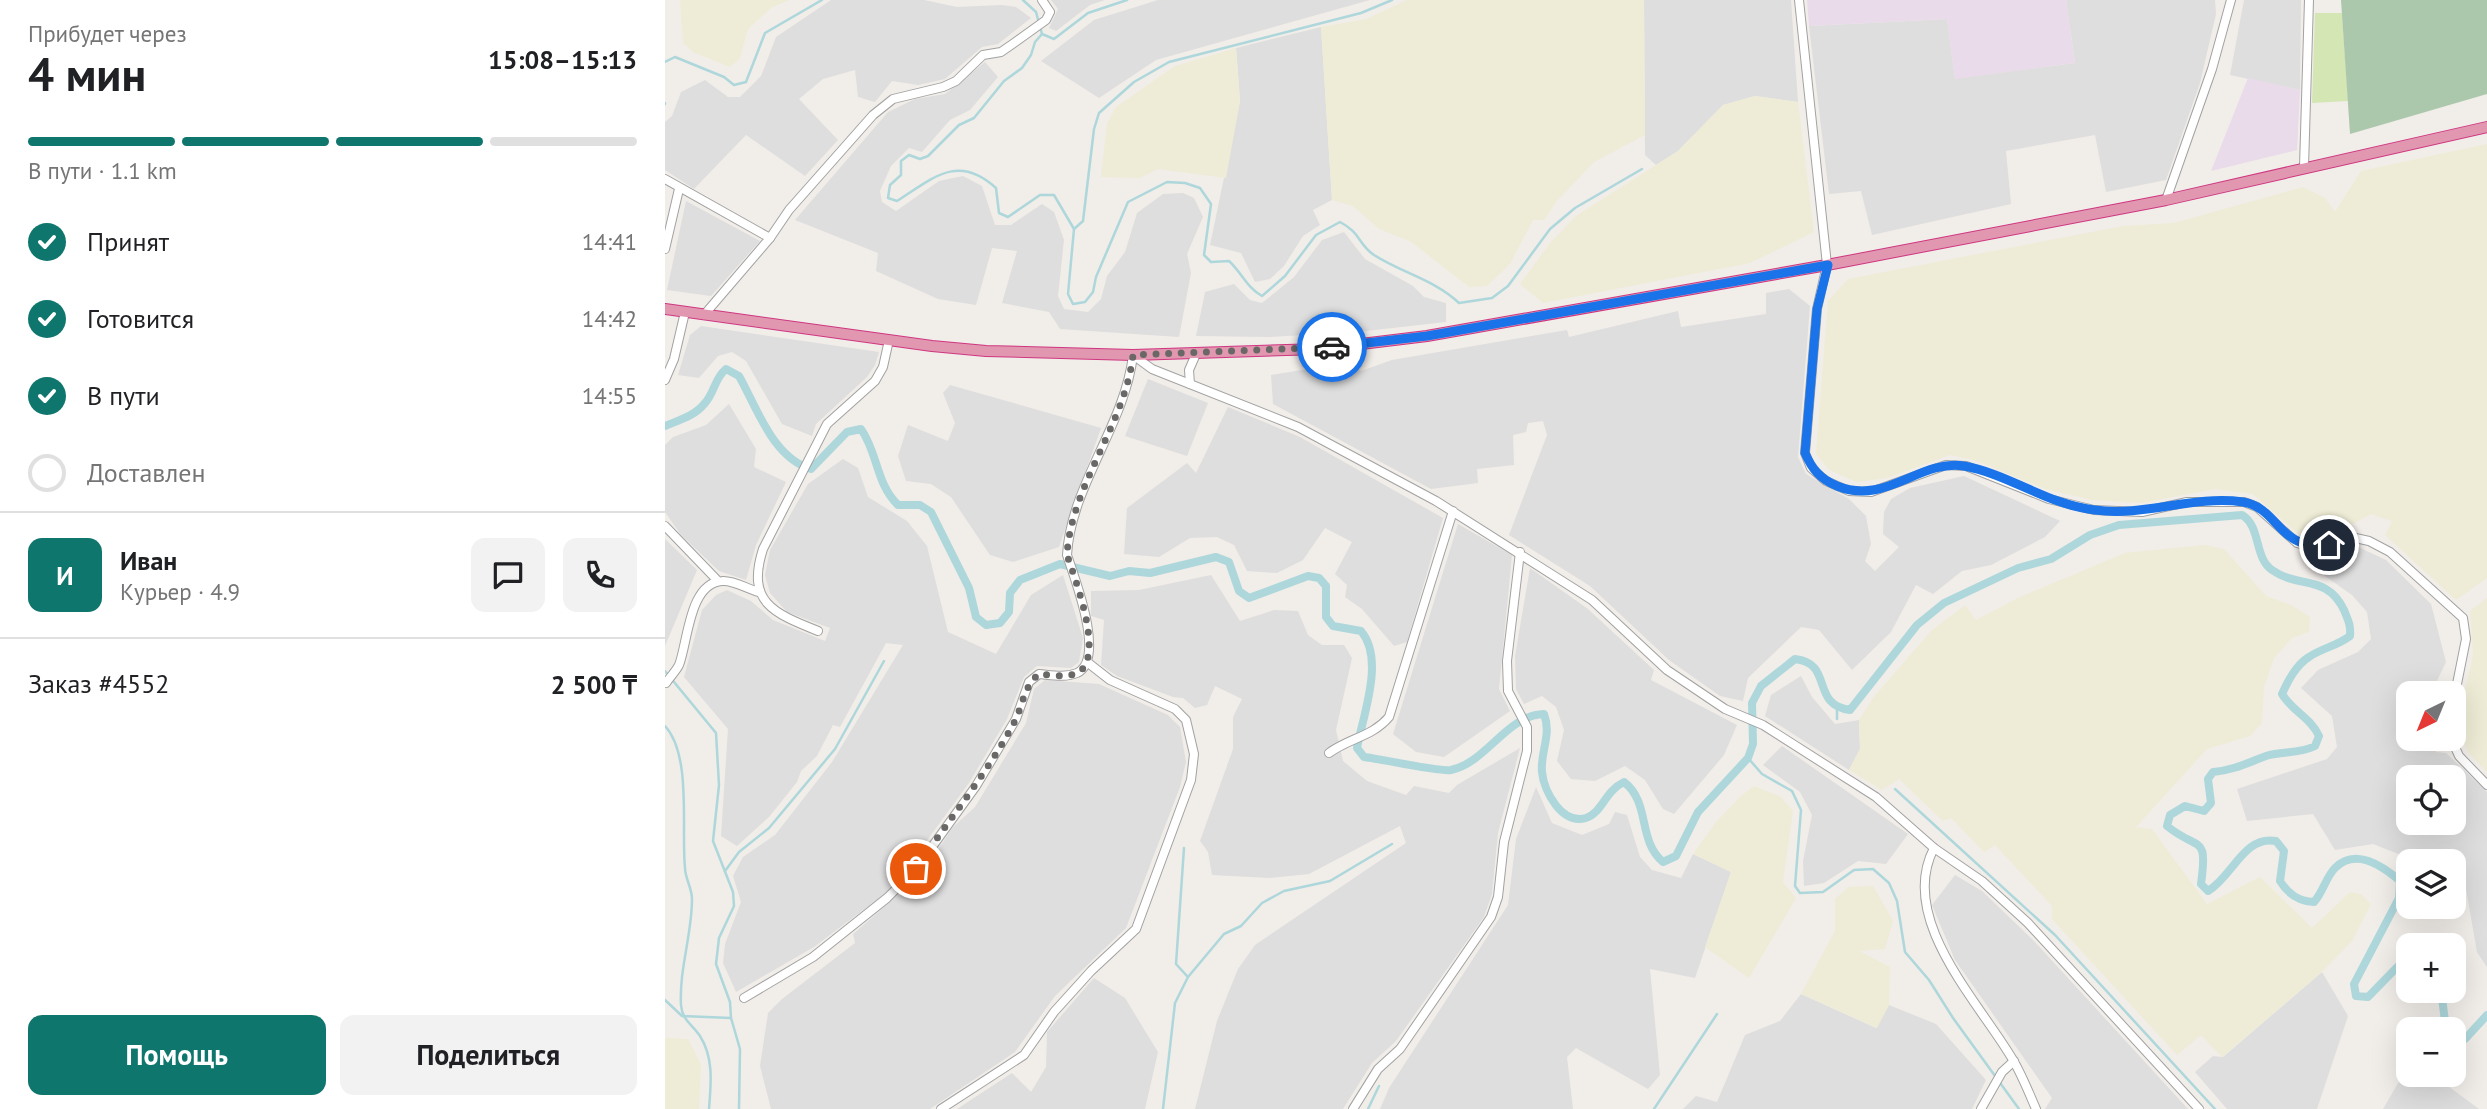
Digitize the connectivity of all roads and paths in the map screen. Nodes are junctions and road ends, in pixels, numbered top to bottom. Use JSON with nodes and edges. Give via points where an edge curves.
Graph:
{"nodes":[{"id":1,"x":1042,"y":0,"type":"edge"},
{"id":2,"x":1799,"y":0,"type":"edge"},
{"id":3,"x":2231,"y":0,"type":"edge"},
{"id":4,"x":2309,"y":0,"type":"edge"},
{"id":5,"x":2487,"y":127,"type":"edge"},
{"id":6,"x":2304,"y":167,"type":"junction"},
{"id":7,"x":665,"y":179,"type":"edge"},
{"id":8,"x":679,"y":189,"type":"junction"},
{"id":9,"x":2166,"y":200,"type":"junction"},
{"id":10,"x":770,"y":238,"type":"junction"},
{"id":11,"x":665,"y":249,"type":"edge"},
{"id":12,"x":1828,"y":265,"type":"junction"},
{"id":13,"x":665,"y":309,"type":"edge"},
{"id":14,"x":685,"y":312,"type":"junction"},
{"id":15,"x":704,"y":315,"type":"junction"},
{"id":16,"x":889,"y":341,"type":"junction"},
{"id":17,"x":1196,"y":354,"type":"junction"},
{"id":18,"x":1133,"y":355,"type":"junction"},
{"id":19,"x":665,"y":380,"type":"edge"},
{"id":20,"x":1190,"y":384,"type":"junction"},
{"id":21,"x":1453,"y":511,"type":"junction"},
{"id":22,"x":665,"y":526,"type":"edge"},
{"id":23,"x":1520,"y":552,"type":"junction"},
{"id":24,"x":718,"y":581,"type":"junction"},
{"id":25,"x":759,"y":592,"type":"junction"},
{"id":26,"x":817,"y":631,"type":"dead end"},
{"id":27,"x":1087,"y":662,"type":"junction"},
{"id":28,"x":2458,"y":681,"type":"edge"},
{"id":29,"x":666,"y":683,"type":"edge"},
{"id":30,"x":2457,"y":751,"type":"edge"},
{"id":31,"x":1329,"y":753,"type":"dead end"},
{"id":32,"x":2487,"y":785,"type":"edge"},
{"id":33,"x":1934,"y":848,"type":"junction"},
{"id":34,"x":744,"y":998,"type":"dead end"},
{"id":35,"x":2014,"y":1062,"type":"junction"},
{"id":36,"x":941,"y":1109,"type":"edge"},
{"id":37,"x":1353,"y":1109,"type":"edge"},
{"id":38,"x":1981,"y":1109,"type":"edge"},
{"id":39,"x":2036,"y":1109,"type":"edge"},
{"id":40,"x":2199,"y":1109,"type":"edge"}],
"edges":[{"from":1,"to":10,"type":"street","via":[[1050,12],[1046,20],[1001,52],[983,55],[943,88],[893,99],[873,116],[789,210]]},
{"from":2,"to":12,"type":"street"},
{"from":3,"to":9,"type":"street"},
{"from":4,"to":6,"type":"street"},
{"from":5,"to":6,"type":"highway"},
{"from":6,"to":9,"type":"highway"},
{"from":7,"to":8,"type":"street"},
{"from":8,"to":10,"type":"street"},
{"from":8,"to":11,"type":"street"},
{"from":9,"to":12,"type":"highway"},
{"from":10,"to":15,"type":"street"},
{"from":12,"to":17,"type":"highway","via":[[1427,336],[1320,349]]},
{"from":12,"to":28,"type":"street","via":[[1817,309],[1805,453],[1811,468],[1826,481],[1849,491],[1871,492],[1946,465],[1966,466],[2049,499],[2094,510],[2143,512],[2187,502],[2244,502],[2257,507],[2297,543],[2320,546],[2351,537],[2369,541],[2390,552],[2463,618],[2466,639]]},
{"from":13,"to":14,"type":"highway"},
{"from":14,"to":15,"type":"highway"},
{"from":14,"to":19,"type":"street"},
{"from":15,"to":16,"type":"highway"},
{"from":16,"to":18,"type":"highway","via":[[986,351]]},
{"from":16,"to":25,"type":"street","via":[[875,381],[827,424],[819,437],[763,549],[756,571]]},
{"from":17,"to":18,"type":"highway"},
{"from":17,"to":20,"type":"street","via":[[1189,370]]},
{"from":18,"to":20,"type":"street","via":[[1152,369]]},
{"from":18,"to":27,"type":"street","via":[[1130,381],[1068,541],[1067,555],[1090,639]]},
{"from":20,"to":21,"type":"street","via":[[1298,427]]},
{"from":21,"to":23,"type":"street"},
{"from":21,"to":31,"type":"street","via":[[1389,717],[1379,729],[1345,741]]},
{"from":22,"to":24,"type":"street"},
{"from":23,"to":33,"type":"street","via":[[1592,600],[1667,670],[1876,797]]},
{"from":23,"to":37,"type":"street","via":[[1507,661],[1508,691],[1527,727],[1527,751],[1504,842],[1498,897],[1492,917]]},
{"from":24,"to":25,"type":"street"},
{"from":24,"to":29,"type":"street","via":[[693,608],[678,666]]},
{"from":25,"to":26,"type":"street","via":[[768,606]]},
{"from":27,"to":34,"type":"street","via":[[1079,672],[1067,676],[1039,674],[1029,681],[1016,719],[976,786],[916,869],[887,898],[813,957]]},
{"from":27,"to":36,"type":"street","via":[[1110,680],[1175,709],[1186,720],[1194,754],[1191,780],[1136,929],[1054,1012],[1024,1055]]},
{"from":30,"to":32,"type":"street"},
{"from":33,"to":35,"type":"street","via":[[1925,865],[1925,908],[1949,964]]},
{"from":33,"to":40,"type":"street","via":[[1982,881],[2028,923]]},
{"from":35,"to":38,"type":"street","via":[[2002,1072]]},
{"from":35,"to":39,"type":"street"}]}
